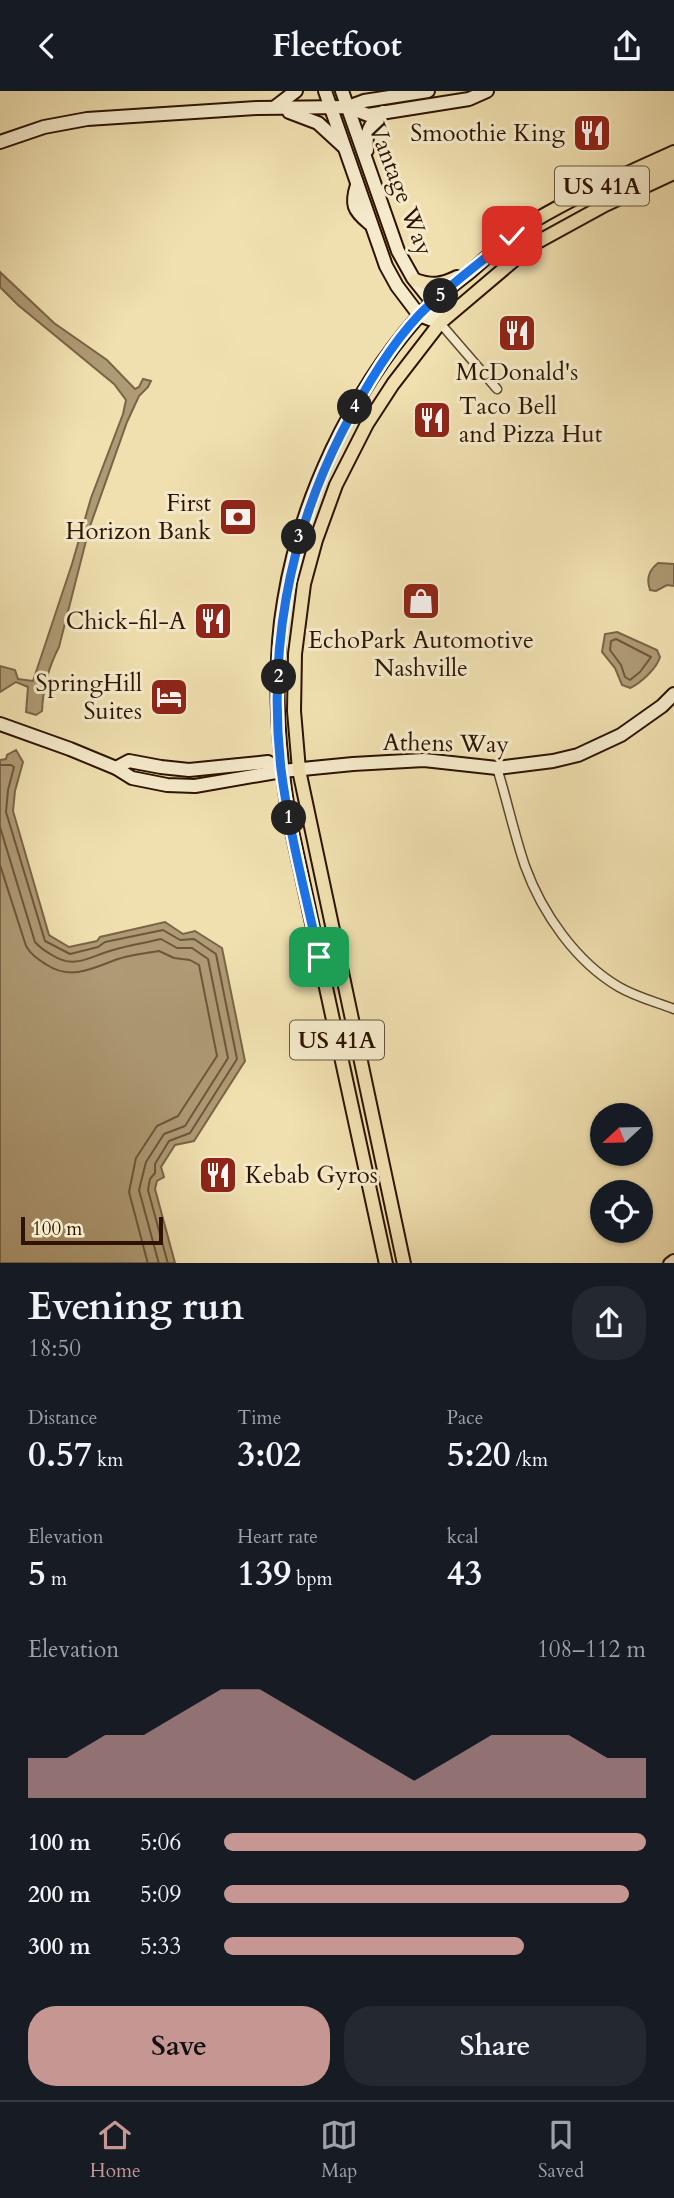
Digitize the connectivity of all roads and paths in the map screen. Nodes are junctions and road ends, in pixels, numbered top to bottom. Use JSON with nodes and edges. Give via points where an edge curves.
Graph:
{"nodes":[{"id":1,"x":296,"y":91,"type":"edge"},
{"id":2,"x":325,"y":91,"type":"edge"},
{"id":3,"x":342,"y":91,"type":"edge"},
{"id":4,"x":367,"y":91,"type":"edge"},
{"id":5,"x":428,"y":91,"type":"edge"},
{"id":6,"x":487,"y":91,"type":"edge"},
{"id":7,"x":468,"y":95,"type":"edge"},
{"id":8,"x":379,"y":99,"type":"junction"},
{"id":9,"x":332,"y":107,"type":"junction"},
{"id":10,"x":348,"y":107,"type":"junction"},
{"id":11,"x":275,"y":108,"type":"junction"},
{"id":12,"x":383,"y":113,"type":"junction"},
{"id":13,"x":0,"y":142,"type":"edge"},
{"id":14,"x":346,"y":151,"type":"junction"},
{"id":15,"x":674,"y":152,"type":"edge"},
{"id":16,"x":674,"y":163,"type":"edge"},
{"id":17,"x":368,"y":168,"type":"junction"},
{"id":18,"x":674,"y":173,"type":"edge"},
{"id":19,"x":602,"y":207,"type":"junction"},
{"id":20,"x":470,"y":271,"type":"junction"},
{"id":21,"x":415,"y":280,"type":"junction"},
{"id":22,"x":433,"y":303,"type":"junction"},
{"id":23,"x":419,"y":315,"type":"junction"},
{"id":24,"x":440,"y":323,"type":"junction"},
{"id":25,"x":497,"y":389,"type":"dead end"},
{"id":26,"x":674,"y":694,"type":"edge"},
{"id":27,"x":0,"y":724,"type":"edge"},
{"id":28,"x":497,"y":768,"type":"junction"},
{"id":29,"x":299,"y":770,"type":"junction"},
{"id":30,"x":282,"y":771,"type":"junction"},
{"id":31,"x":674,"y":1009,"type":"edge"},
{"id":32,"x":386,"y":1263,"type":"edge"},
{"id":33,"x":404,"y":1263,"type":"edge"}],
"edges":[{"from":1,"to":11,"type":"street"},
{"from":2,"to":9,"type":"street","name":"Vantage Way"},
{"from":3,"to":10,"type":"street","name":"Vantage Way"},
{"from":4,"to":8,"type":"street"},
{"from":5,"to":8,"type":"street"},
{"from":6,"to":7,"type":"street"},
{"from":7,"to":12,"type":"street"},
{"from":8,"to":10,"type":"street"},
{"from":9,"to":10,"type":"street"},
{"from":9,"to":11,"type":"street"},
{"from":9,"to":14,"type":"street","name":"Vantage Way"},
{"from":10,"to":12,"type":"street","via":[[368,114]]},
{"from":10,"to":17,"type":"street","name":"Vantage Way"},
{"from":11,"to":13,"type":"street","via":[[87,119]]},
{"from":11,"to":14,"type":"street","via":[[318,123]]},
{"from":12,"to":17,"type":"street","via":[[371,122],[366,139]]},
{"from":14,"to":23,"type":"street","name":"Vantage Way","via":[[386,266]]},
{"from":15,"to":20,"type":"main road","number":"US 41A","via":[[531,223]]},
{"from":16,"to":19,"type":"main road"},
{"from":17,"to":21,"type":"street","name":"Vantage Way","via":[[398,251]]},
{"from":18,"to":19,"type":"main road","number":"US 41A"},
{"from":19,"to":24,"type":"main road","number":"US 41A","via":[[532,244]]},
{"from":20,"to":21,"type":"main road","via":[[433,286]]},
{"from":20,"to":22,"type":"main road","number":"US 41A"},
{"from":21,"to":22,"type":"street","name":"Vantage Way"},
{"from":22,"to":23,"type":"main road","number":"US 41A"},
{"from":22,"to":24,"type":"street","name":"Vantage Way"},
{"from":23,"to":24,"type":"street"},
{"from":23,"to":30,"type":"main road","number":"US 41A","via":[[385,358],[353,411],[323,471],[300,535],[282,614]]},
{"from":24,"to":25,"type":"street"},
{"from":24,"to":29,"type":"main road","number":"US 41A","via":[[367,424],[339,478],[316,541],[304,585],[295,654]]},
{"from":26,"to":28,"type":"street","name":"Athens Way","via":[[644,720],[602,745],[553,761]]},
{"from":27,"to":30,"type":"street","name":"Athens Way","via":[[70,748],[132,778],[184,786]]},
{"from":28,"to":29,"type":"street","name":"Athens Way","via":[[424,760]]},
{"from":28,"to":31,"type":"street","via":[[526,868],[549,916],[582,959],[603,977]]},
{"from":29,"to":30,"type":"street","name":"Athens Way"},
{"from":29,"to":33,"type":"main road","number":"US 41A"},
{"from":30,"to":32,"type":"main road","number":"US 41A"}]}
